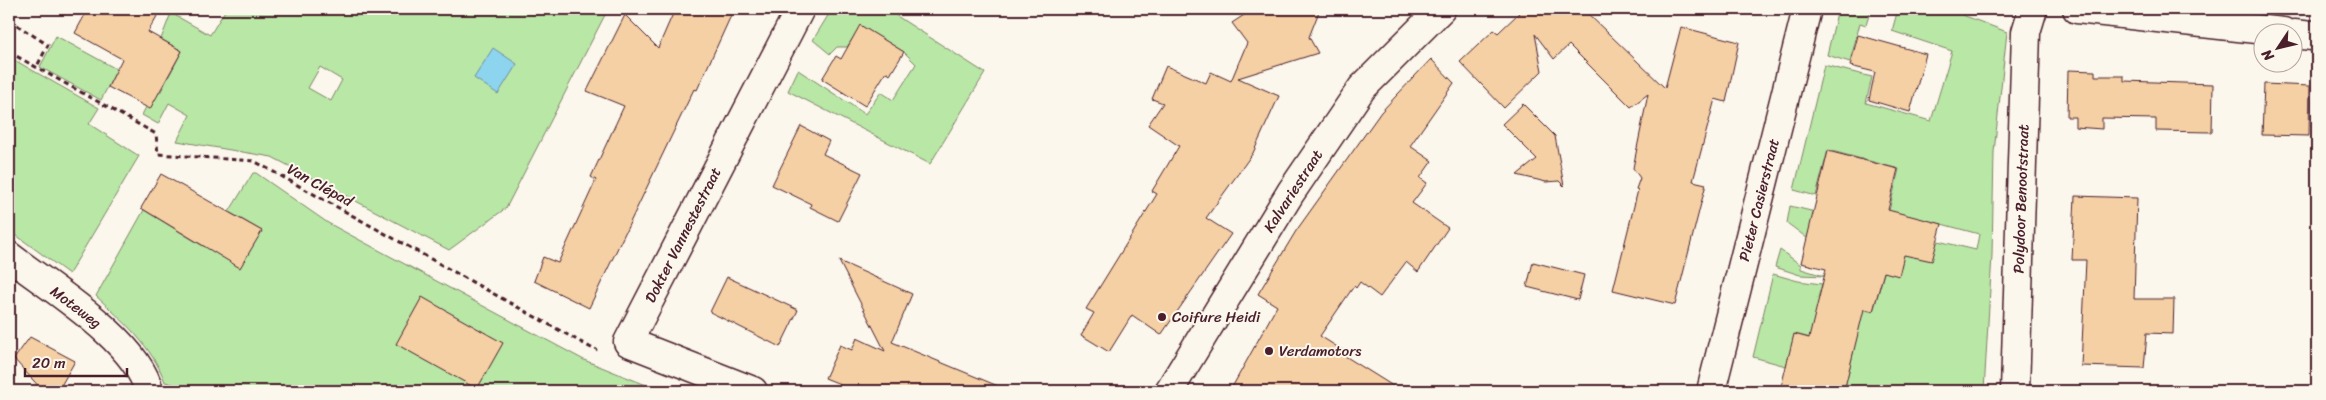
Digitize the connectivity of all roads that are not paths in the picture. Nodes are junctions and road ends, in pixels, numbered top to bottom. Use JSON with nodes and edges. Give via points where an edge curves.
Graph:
{"nodes":[{"id":1,"x":800,"y":9,"type":"edge"},
{"id":2,"x":1441,"y":9,"type":"edge"},
{"id":3,"x":1807,"y":9,"type":"edge"},
{"id":4,"x":2033,"y":9,"type":"edge"},
{"id":5,"x":2077,"y":9,"type":"edge"},
{"id":6,"x":2254,"y":29,"type":"edge"},
{"id":7,"x":2317,"y":34,"type":"edge"},
{"id":8,"x":2304,"y":35,"type":"edge"},
{"id":9,"x":9,"y":256,"type":"edge"},
{"id":10,"x":149,"y":391,"type":"edge"},
{"id":11,"x":753,"y":391,"type":"edge"},
{"id":12,"x":1168,"y":391,"type":"edge"},
{"id":13,"x":1711,"y":391,"type":"edge"},
{"id":14,"x":2015,"y":391,"type":"edge"}],
"edges":[{"from":1,"to":11,"type":"street","name":"Dokter Vannestestraat","via":[[628,342]]},
{"from":2,"to":12,"type":"street","name":"Kalvariestraat","via":[[1362,88],[1291,192]]},
{"from":3,"to":13,"type":"street","name":"Pieter Casierstraat"},
{"from":4,"to":14,"type":"street","name":"Polydoor Benootstraat","via":[[2026,32]]},
{"from":5,"to":6,"type":"street"},
{"from":7,"to":8,"type":"street"},
{"from":9,"to":10,"type":"street","name":"Moteweg","via":[[106,330],[136,361]]}]}
